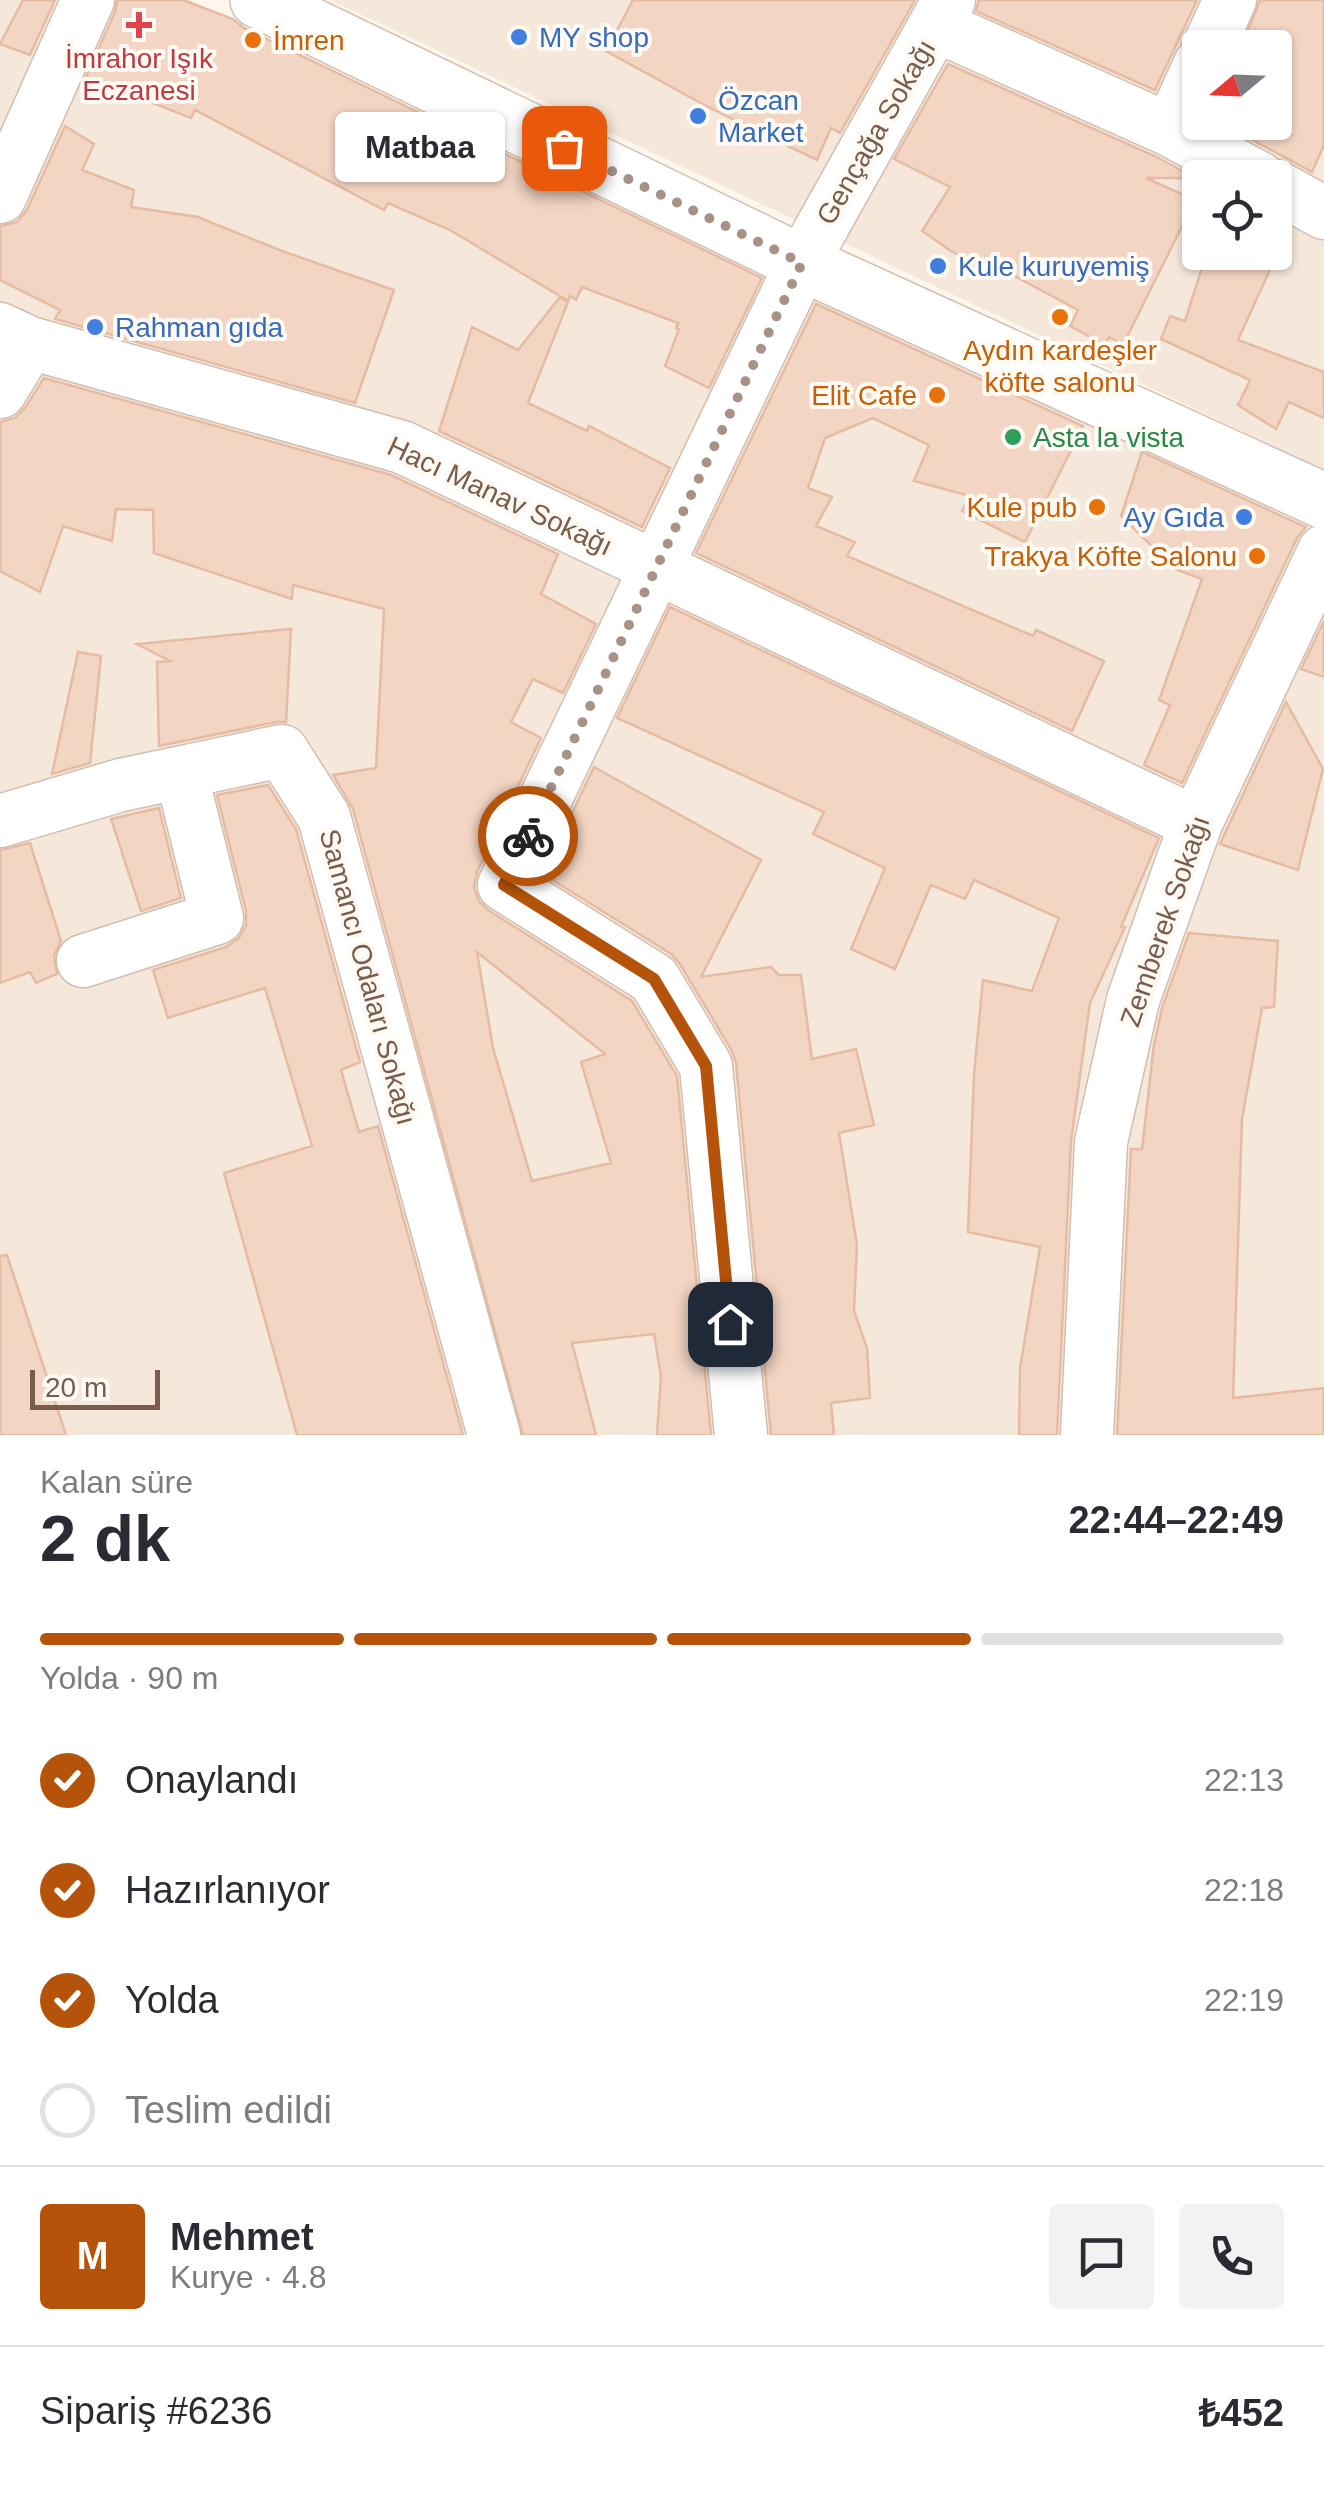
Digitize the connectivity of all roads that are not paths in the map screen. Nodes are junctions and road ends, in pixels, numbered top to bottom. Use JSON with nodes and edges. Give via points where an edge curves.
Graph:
{"nodes":[{"id":1,"x":88,"y":0,"type":"edge"},
{"id":2,"x":258,"y":0,"type":"edge"},
{"id":3,"x":1230,"y":0,"type":"edge"},
{"id":4,"x":943,"y":13,"type":"edge"},
{"id":5,"x":1216,"y":30,"type":"edge"},
{"id":6,"x":1182,"y":104,"type":"edge"},
{"id":7,"x":1170,"y":130,"type":"junction"},
{"id":8,"x":1225,"y":160,"type":"edge"},
{"id":9,"x":1292,"y":195,"type":"edge"},
{"id":10,"x":0,"y":197,"type":"edge"},
{"id":11,"x":1324,"y":213,"type":"edge"},
{"id":12,"x":802,"y":263,"type":"junction"},
{"id":13,"x":15,"y":336,"type":"edge"},
{"id":14,"x":0,"y":392,"type":"edge"},
{"id":15,"x":1324,"y":501,"type":"edge"},
{"id":16,"x":1324,"y":550,"type":"edge"},
{"id":17,"x":656,"y":568,"type":"junction"},
{"id":18,"x":180,"y":773,"type":"junction"},
{"id":19,"x":0,"y":821,"type":"edge"},
{"id":20,"x":1196,"y":823,"type":"junction"},
{"id":21,"x":83,"y":960,"type":"dead end"},
{"id":22,"x":494,"y":1435,"type":"edge"},
{"id":23,"x":741,"y":1435,"type":"edge"},
{"id":24,"x":1086,"y":1435,"type":"edge"}],
"edges":[{"from":1,"to":10,"type":"street"},
{"from":2,"to":12,"type":"street"},
{"from":3,"to":5,"type":"street"},
{"from":4,"to":7,"type":"street"},
{"from":4,"to":12,"type":"street","name":"Gençağa Sokağı"},
{"from":6,"to":7,"type":"street"},
{"from":7,"to":8,"type":"street"},
{"from":9,"to":11,"type":"street"},
{"from":12,"to":15,"type":"street"},
{"from":12,"to":17,"type":"street","name":"Gençağa Sokağı"},
{"from":13,"to":14,"type":"street"},
{"from":13,"to":17,"type":"street","name":"Hacı Manav Sokağı","via":[[402,447]]},
{"from":16,"to":20,"type":"street","name":"Zemberek Sokağı"},
{"from":17,"to":20,"type":"street","name":"Hacı Manav Sokağı"},
{"from":17,"to":23,"type":"street","name":"Gençağa Sokağı","via":[[504,885],[654,979],[706,1066]]},
{"from":18,"to":19,"type":"street","name":"Samancı Odaları Sokağı"},
{"from":18,"to":21,"type":"street","via":[[218,918]]},
{"from":18,"to":22,"type":"street","name":"Samancı Odaları Sokağı","via":[[282,751],[324,816]]},
{"from":20,"to":24,"type":"street","name":"Zemberek Sokağı","via":[[1133,1000],[1101,1142]]}]}
